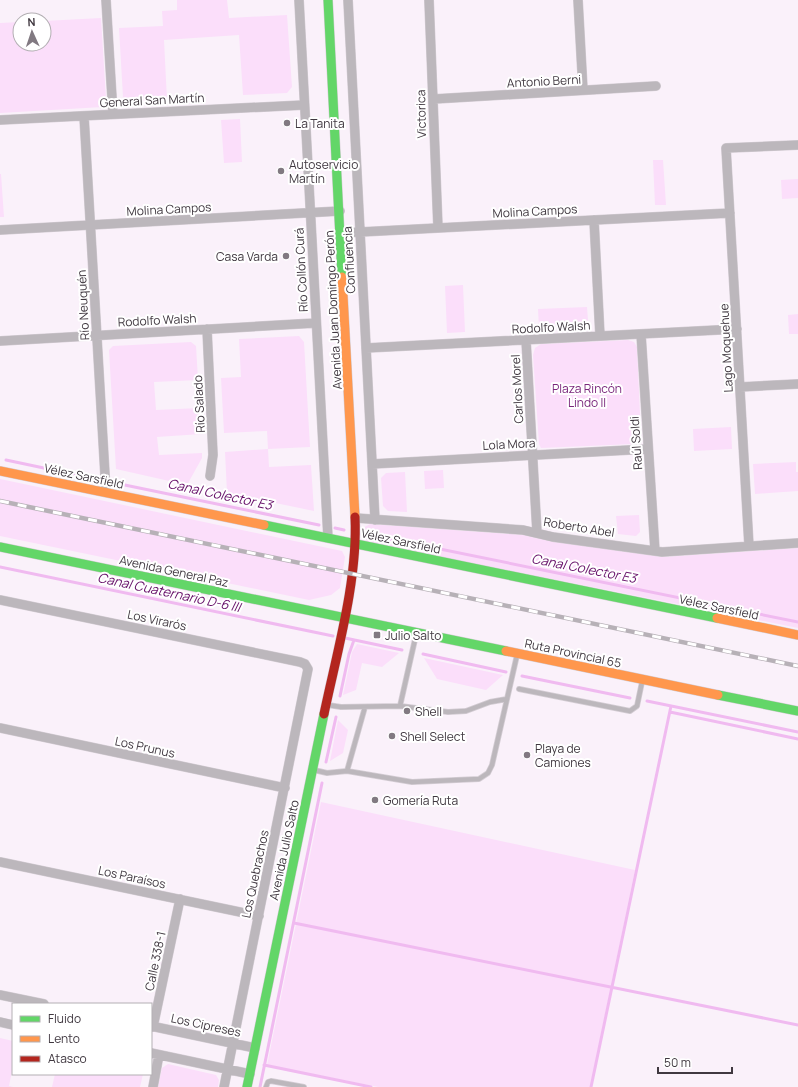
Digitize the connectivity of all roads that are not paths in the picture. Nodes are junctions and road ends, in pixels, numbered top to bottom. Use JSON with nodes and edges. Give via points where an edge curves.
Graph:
{"nodes":[{"id":1,"x":106,"y":0,"type":"edge"},
{"id":2,"x":299,"y":0,"type":"edge"},
{"id":3,"x":328,"y":0,"type":"edge"},
{"id":4,"x":348,"y":0,"type":"edge"},
{"id":5,"x":429,"y":0,"type":"edge"},
{"id":6,"x":578,"y":0,"type":"edge"},
{"id":7,"x":656,"y":86,"type":"dead end"},
{"id":8,"x":583,"y":90,"type":"junction"},
{"id":9,"x":434,"y":99,"type":"junction"},
{"id":10,"x":304,"y":104,"type":"junction"},
{"id":11,"x":112,"y":114,"type":"junction"},
{"id":12,"x":84,"y":116,"type":"junction"},
{"id":13,"x":0,"y":120,"type":"edge"},
{"id":14,"x":798,"y":145,"type":"edge"},
{"id":15,"x":340,"y":211,"type":"junction"},
{"id":16,"x":310,"y":213,"type":"junction"},
{"id":17,"x":730,"y":213,"type":"junction"},
{"id":18,"x":594,"y":220,"type":"junction"},
{"id":19,"x":90,"y":225,"type":"junction"},
{"id":20,"x":438,"y":228,"type":"junction"},
{"id":21,"x":0,"y":230,"type":"edge"},
{"id":22,"x":341,"y":232,"type":"junction"},
{"id":23,"x":360,"y":232,"type":"junction"},
{"id":24,"x":316,"y":324,"type":"junction"},
{"id":25,"x":207,"y":329,"type":"junction"},
{"id":26,"x":737,"y":329,"type":"junction"},
{"id":27,"x":641,"y":334,"type":"junction"},
{"id":28,"x":96,"y":335,"type":"junction"},
{"id":29,"x":600,"y":336,"type":"junction"},
{"id":30,"x":0,"y":340,"type":"edge"},
{"id":31,"x":526,"y":340,"type":"junction"},
{"id":32,"x":366,"y":348,"type":"junction"},
{"id":33,"x":798,"y":384,"type":"edge"},
{"id":34,"x":740,"y":388,"type":"junction"},
{"id":35,"x":648,"y":449,"type":"junction"},
{"id":36,"x":533,"y":455,"type":"junction"},
{"id":37,"x":372,"y":464,"type":"junction"},
{"id":38,"x":0,"y":471,"type":"edge"},
{"id":39,"x":210,"y":476,"type":"dead end"},
{"id":40,"x":106,"y":492,"type":"junction"},
{"id":41,"x":356,"y":518,"type":"junction"},
{"id":42,"x":374,"y":520,"type":"junction"},
{"id":43,"x":537,"y":533,"type":"junction"},
{"id":44,"x":328,"y":538,"type":"junction"},
{"id":45,"x":798,"y":543,"type":"edge"},
{"id":46,"x":356,"y":544,"type":"junction"},
{"id":47,"x":749,"y":546,"type":"junction"},
{"id":48,"x":0,"y":547,"type":"edge"},
{"id":49,"x":655,"y":551,"type":"junction"},
{"id":50,"x":0,"y":600,"type":"edge"},
{"id":51,"x":344,"y":618,"type":"junction"},
{"id":52,"x":416,"y":633,"type":"junction"},
{"id":53,"x":798,"y":635,"type":"edge"},
{"id":54,"x":518,"y":654,"type":"junction"},
{"id":55,"x":307,"y":666,"type":"joint"},
{"id":56,"x":643,"y":679,"type":"junction"},
{"id":57,"x":520,"y":689,"type":"dead end"},
{"id":58,"x":508,"y":699,"type":"junction"},
{"id":59,"x":326,"y":704,"type":"junction"},
{"id":60,"x":400,"y":706,"type":"junction"},
{"id":61,"x":365,"y":707,"type":"junction"},
{"id":62,"x":798,"y":711,"type":"edge"},
{"id":63,"x":0,"y":728,"type":"edge"},
{"id":64,"x":312,"y":770,"type":"junction"},
{"id":65,"x":347,"y":771,"type":"junction"},
{"id":66,"x":285,"y":788,"type":"junction"},
{"id":67,"x":0,"y":862,"type":"edge"},
{"id":68,"x":180,"y":899,"type":"junction"},
{"id":69,"x":259,"y":916,"type":"junction"},
{"id":70,"x":0,"y":995,"type":"edge"},
{"id":71,"x":39,"y":1003,"type":"edge"},
{"id":72,"x":0,"y":1022,"type":"edge"},
{"id":73,"x":12,"y":1025,"type":"edge"},
{"id":74,"x":152,"y":1027,"type":"edge"},
{"id":75,"x":233,"y":1044,"type":"junction"},
{"id":76,"x":255,"y":1048,"type":"junction"},
{"id":77,"x":155,"y":1054,"type":"edge"},
{"id":78,"x":228,"y":1069,"type":"junction"},
{"id":79,"x":250,"y":1074,"type":"junction"},
{"id":80,"x":152,"y":1087,"type":"edge"},
{"id":81,"x":224,"y":1087,"type":"edge"},
{"id":82,"x":247,"y":1087,"type":"edge"},
{"id":83,"x":266,"y":1087,"type":"edge"},
{"id":84,"x":304,"y":1087,"type":"edge"}],
"edges":[{"from":1,"to":11,"type":"street"},
{"from":2,"to":10,"type":"street","name":"Río Collón Curá"},
{"from":3,"to":15,"type":"main road","name":"Avenida Juan Domingo Perón"},
{"from":4,"to":23,"type":"street","name":"Confluencia"},
{"from":5,"to":9,"type":"street","name":"Victorica"},
{"from":6,"to":8,"type":"street"},
{"from":7,"to":8,"type":"street","name":"Antonio Berni"},
{"from":8,"to":9,"type":"street","name":"Antonio Berni"},
{"from":9,"to":20,"type":"street","name":"Victorica"},
{"from":10,"to":11,"type":"street","name":"General San Martín"},
{"from":10,"to":16,"type":"street","name":"Río Collón Curá"},
{"from":11,"to":12,"type":"street","name":"General San Martín"},
{"from":12,"to":13,"type":"street","name":"General San Martín"},
{"from":12,"to":19,"type":"street","name":"Río Neuquén"},
{"from":14,"to":17,"type":"street","name":"Lago Moquehue","via":[[726,148]]},
{"from":15,"to":16,"type":"street","name":"Molina Campos"},
{"from":15,"to":22,"type":"main road","name":"Avenida Juan Domingo Perón"},
{"from":16,"to":19,"type":"street","name":"Molina Campos"},
{"from":16,"to":24,"type":"street","name":"Río Collón Curá"},
{"from":17,"to":18,"type":"street","name":"Molina Campos"},
{"from":17,"to":26,"type":"street","name":"Lago Moquehue"},
{"from":18,"to":20,"type":"street","name":"Molina Campos"},
{"from":18,"to":29,"type":"street"},
{"from":19,"to":21,"type":"street","name":"Molina Campos"},
{"from":19,"to":28,"type":"street","name":"Río Neuquén"},
{"from":20,"to":23,"type":"street","name":"Molina Campos"},
{"from":22,"to":23,"type":"street","name":"Molina Campos"},
{"from":22,"to":41,"type":"main road","name":"Avenida Juan Domingo Perón"},
{"from":23,"to":32,"type":"street","name":"Confluencia"},
{"from":24,"to":25,"type":"street","name":"Rodolfo Walsh"},
{"from":24,"to":44,"type":"street","name":"Río Collón Curá"},
{"from":25,"to":28,"type":"street","name":"Rodolfo Walsh"},
{"from":25,"to":39,"type":"street","name":"Río Salado","via":[[213,455]]},
{"from":26,"to":27,"type":"street","name":"Rodolfo Walsh"},
{"from":26,"to":34,"type":"street","name":"Lago Moquehue"},
{"from":27,"to":29,"type":"street","name":"Rodolfo Walsh"},
{"from":27,"to":35,"type":"street","name":"Raúl Soldi"},
{"from":28,"to":30,"type":"street","name":"Rodolfo Walsh"},
{"from":28,"to":40,"type":"street","name":"Río Neuquén"},
{"from":29,"to":31,"type":"street","name":"Rodolfo Walsh"},
{"from":31,"to":32,"type":"street","name":"Rodolfo Walsh"},
{"from":31,"to":36,"type":"street","name":"Carlos Morel"},
{"from":32,"to":37,"type":"street","name":"Confluencia"},
{"from":33,"to":34,"type":"street"},
{"from":34,"to":47,"type":"street","name":"Lago Moquehue"},
{"from":35,"to":36,"type":"street","name":"Lola Mora"},
{"from":35,"to":49,"type":"street","name":"Raúl Soldi"},
{"from":36,"to":37,"type":"street","name":"Lola Mora"},
{"from":36,"to":43,"type":"street","name":"Carlos Morel"},
{"from":37,"to":42,"type":"street","name":"Confluencia"},
{"from":38,"to":40,"type":"main road","name":"Vélez Sarsfield"},
{"from":40,"to":44,"type":"main road","name":"Vélez Sarsfield"},
{"from":41,"to":42,"type":"street","name":"Roberto Abel"},
{"from":41,"to":46,"type":"main road","name":"Avenida Juan Domingo Perón"},
{"from":42,"to":43,"type":"street","name":"Roberto Abel","via":[[519,529]]},
{"from":43,"to":49,"type":"street","name":"Roberto Abel"},
{"from":44,"to":46,"type":"main road","name":"Vélez Sarsfield"},
{"from":45,"to":47,"type":"street","name":"Roberto Abel"},
{"from":46,"to":51,"type":"main road","name":"Avenida Juan Domingo Perón"},
{"from":46,"to":53,"type":"main road","name":"Vélez Sarsfield"},
{"from":47,"to":49,"type":"street","name":"Roberto Abel"},
{"from":48,"to":51,"type":"main road","name":"Avenida General Paz"},
{"from":50,"to":55,"type":"street","name":"Los Virarós","via":[[300,662]]},
{"from":51,"to":52,"type":"main road","name":"Ruta Provincial 65"},
{"from":51,"to":59,"type":"main road","name":"Avenida Julio Salto"},
{"from":52,"to":54,"type":"main road","name":"Ruta Provincial 65"},
{"from":52,"to":60,"type":"lane"},
{"from":54,"to":56,"type":"main road","name":"Ruta Provincial 65"},
{"from":54,"to":58,"type":"lane"},
{"from":55,"to":66,"type":"street","name":"Los Quebrachos","via":[[308,675]]},
{"from":56,"to":57,"type":"lane","via":[[637,706],[630,711]]},
{"from":56,"to":62,"type":"main road","name":"Ruta Provincial 65"},
{"from":58,"to":60,"type":"lane","via":[[490,702],[466,711],[448,712]]},
{"from":58,"to":65,"type":"lane","via":[[492,765],[488,773],[479,779],[412,782]]},
{"from":59,"to":61,"type":"lane"},
{"from":59,"to":64,"type":"main road","name":"Avenida Julio Salto"},
{"from":60,"to":61,"type":"lane"},
{"from":61,"to":65,"type":"lane"},
{"from":63,"to":66,"type":"street","name":"Los Prunus"},
{"from":64,"to":65,"type":"lane","via":[[327,773]]},
{"from":64,"to":76,"type":"main road","name":"Avenida Julio Salto"},
{"from":66,"to":69,"type":"street","name":"Los Quebrachos"},
{"from":67,"to":68,"type":"street","name":"Los Paraísos"},
{"from":68,"to":69,"type":"street","name":"Los Paraísos"},
{"from":68,"to":74,"type":"street","name":"Calle 338-1"},
{"from":69,"to":75,"type":"street","name":"Los Quebrachos"},
{"from":70,"to":71,"type":"street"},
{"from":72,"to":73,"type":"street"},
{"from":74,"to":75,"type":"street","name":"Los Cipreses"},
{"from":75,"to":76,"type":"street","name":"Los Cipreses"},
{"from":75,"to":78,"type":"street","name":"Los Quebrachos"},
{"from":76,"to":79,"type":"main road","name":"Avenida Julio Salto"},
{"from":77,"to":78,"type":"street"},
{"from":77,"to":80,"type":"street"},
{"from":78,"to":79,"type":"street"},
{"from":78,"to":81,"type":"street","name":"Los Quebrachos"},
{"from":79,"to":82,"type":"main road","name":"Avenida Julio Salto"},
{"from":83,"to":84,"type":"lane","via":[[271,1081]]}]}
